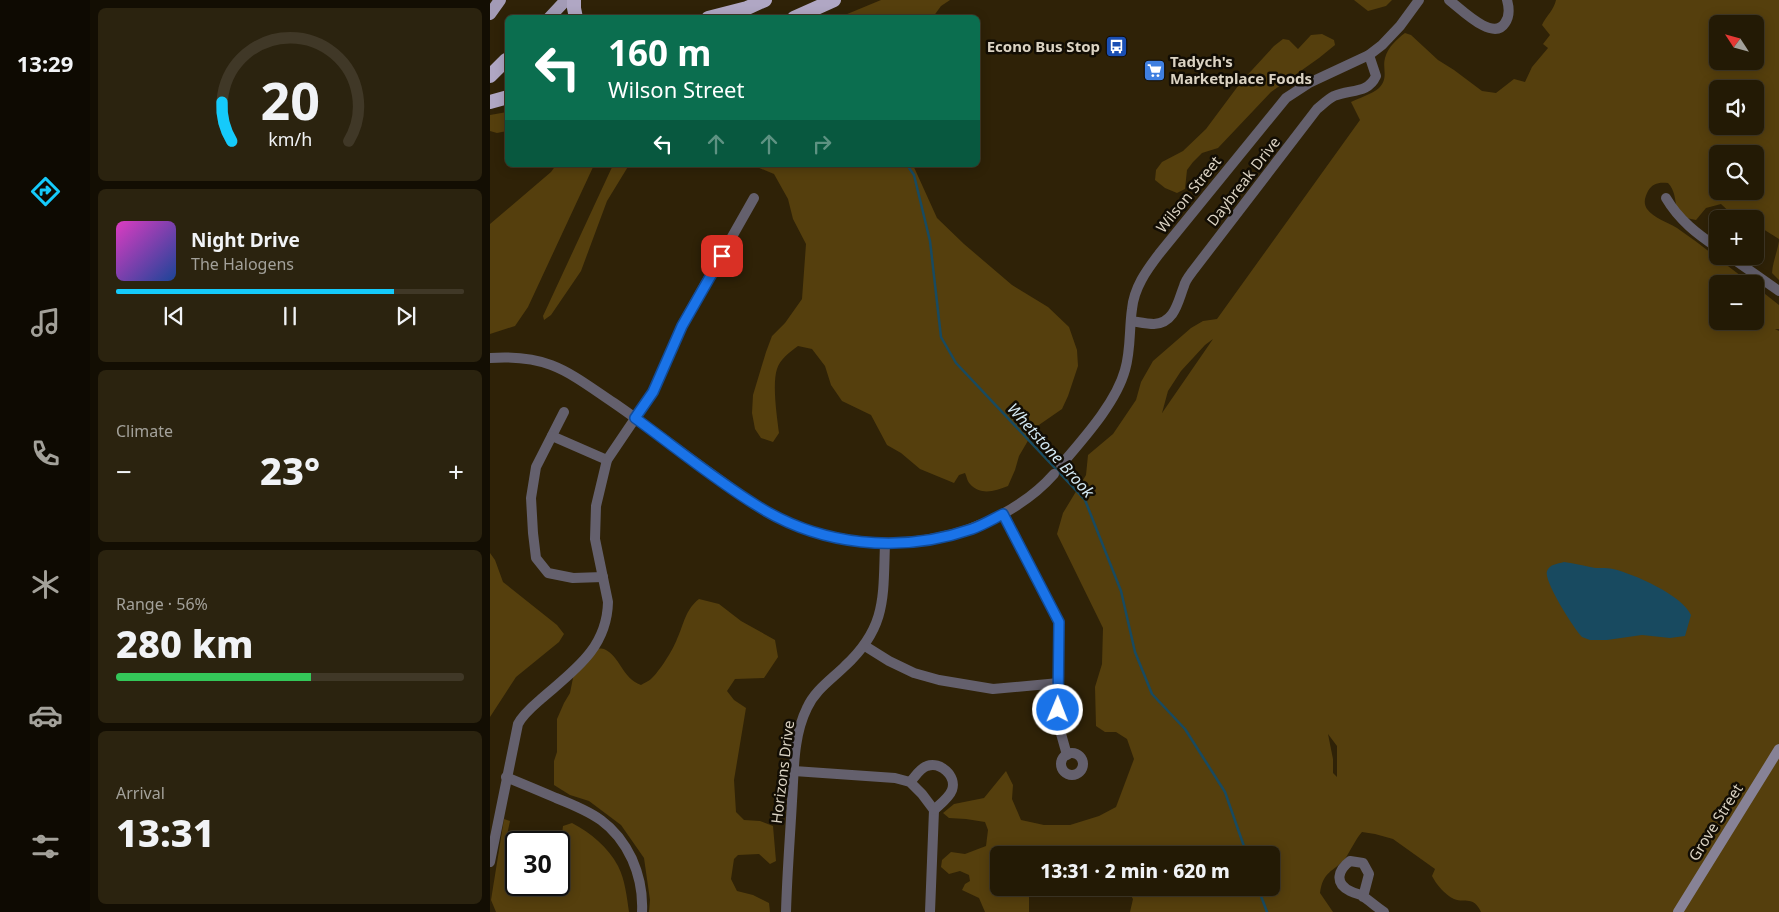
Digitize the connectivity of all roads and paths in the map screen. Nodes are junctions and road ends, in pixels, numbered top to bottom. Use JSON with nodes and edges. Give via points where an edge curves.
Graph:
{"nodes":[{"id":1,"x":500,"y":0,"type":"edge"},
{"id":2,"x":566,"y":0,"type":"edge"},
{"id":3,"x":574,"y":0,"type":"edge"},
{"id":4,"x":765,"y":0,"type":"edge"},
{"id":5,"x":834,"y":0,"type":"edge"},
{"id":6,"x":1419,"y":0,"type":"edge"},
{"id":7,"x":1449,"y":0,"type":"edge"},
{"id":8,"x":1507,"y":0,"type":"edge"},
{"id":9,"x":490,"y":14,"type":"edge"},
{"id":10,"x":552,"y":15,"type":"edge"},
{"id":11,"x":575,"y":15,"type":"edge"},
{"id":12,"x":720,"y":15,"type":"edge"},
{"id":13,"x":801,"y":15,"type":"edge"},
{"id":14,"x":1369,"y":55,"type":"junction"},
{"id":15,"x":505,"y":60,"type":"edge"},
{"id":16,"x":505,"y":62,"type":"edge"},
{"id":17,"x":490,"y":64,"type":"edge"},
{"id":18,"x":490,"y":76,"type":"edge"},
{"id":19,"x":505,"y":99,"type":"edge"},
{"id":20,"x":490,"y":102,"type":"edge"},
{"id":21,"x":754,"y":198,"type":"dead end"},
{"id":22,"x":1666,"y":198,"type":"dead end"},
{"id":23,"x":1709,"y":242,"type":"edge"},
{"id":24,"x":1742,"y":265,"type":"edge"},
{"id":25,"x":1779,"y":291,"type":"edge"},
{"id":26,"x":1131,"y":321,"type":"junction"},
{"id":27,"x":490,"y":358,"type":"edge"},
{"id":28,"x":564,"y":412,"type":"dead end"},
{"id":29,"x":635,"y":418,"type":"junction"},
{"id":30,"x":552,"y":436,"type":"junction"},
{"id":31,"x":607,"y":460,"type":"junction"},
{"id":32,"x":1061,"y":466,"type":"dead end"},
{"id":33,"x":1054,"y":474,"type":"dead end"},
{"id":34,"x":1003,"y":514,"type":"junction"},
{"id":35,"x":885,"y":544,"type":"junction"},
{"id":36,"x":603,"y":577,"type":"junction"},
{"id":37,"x":865,"y":646,"type":"junction"},
{"id":38,"x":1059,"y":683,"type":"junction"},
{"id":39,"x":1779,"y":749,"type":"edge"},
{"id":40,"x":1067,"y":755,"type":"dead end"},
{"id":41,"x":794,"y":771,"type":"junction"},
{"id":42,"x":506,"y":777,"type":"junction"},
{"id":43,"x":910,"y":782,"type":"junction"},
{"id":44,"x":934,"y":810,"type":"junction"},
{"id":45,"x":490,"y":862,"type":"edge"},
{"id":46,"x":1363,"y":897,"type":"dead end"},
{"id":47,"x":642,"y":912,"type":"edge"},
{"id":48,"x":786,"y":912,"type":"edge"},
{"id":49,"x":930,"y":912,"type":"edge"},
{"id":50,"x":1384,"y":912,"type":"edge"},
{"id":51,"x":1678,"y":912,"type":"edge"}],
"edges":[{"from":1,"to":9,"type":"main road"},
{"from":2,"to":10,"type":"main road"},
{"from":3,"to":11,"type":"highway"},
{"from":4,"to":12,"type":"highway"},
{"from":5,"to":13,"type":"highway"},
{"from":6,"to":14,"type":"street","name":"Wilson Street","via":[[1391,36]]},
{"from":7,"to":8,"type":"street","via":[[1483,26],[1492,29],[1505,23],[1509,13]]},
{"from":14,"to":26,"type":"street","name":"Wilson Street","via":[[1309,83],[1276,109],[1144,274],[1132,307]]},
{"from":14,"to":26,"type":"street","name":"Daybreak Drive","via":[[1376,76],[1372,84],[1334,96],[1318,109],[1192,272],[1173,313],[1154,324]]},
{"from":15,"to":17,"type":"highway"},
{"from":16,"to":18,"type":"highway"},
{"from":19,"to":20,"type":"highway"},
{"from":21,"to":29,"type":"street","via":[[682,326],[653,392]]},
{"from":22,"to":23,"type":"street","via":[[1675,213]]},
{"from":24,"to":25,"type":"street"},
{"from":26,"to":32,"type":"street","name":"Wilson Street","via":[[1128,356],[1121,383]]},
{"from":27,"to":29,"type":"street","via":[[519,357],[558,366]]},
{"from":28,"to":30,"type":"street"},
{"from":29,"to":31,"type":"street"},
{"from":29,"to":35,"type":"street","via":[[738,494],[774,516],[819,534]]},
{"from":30,"to":31,"type":"street"},
{"from":30,"to":36,"type":"street","via":[[536,468],[532,498],[536,558],[548,574],[573,578]]},
{"from":31,"to":36,"type":"street","via":[[596,506],[595,539]]},
{"from":33,"to":34,"type":"street"},
{"from":34,"to":35,"type":"street","via":[[974,528],[946,536]]},
{"from":34,"to":38,"type":"street","via":[[1059,622]]},
{"from":35,"to":37,"type":"street","name":"Horizons Drive","via":[[883,601]]},
{"from":36,"to":42,"type":"street","via":[[608,610],[599,641],[584,662],[520,720]]},
{"from":37,"to":38,"type":"street","via":[[914,673],[939,680],[993,689]]},
{"from":37,"to":41,"type":"street","name":"Horizons Drive","via":[[808,705],[801,721]]},
{"from":38,"to":40,"type":"street","via":[[1058,723]]},
{"from":39,"to":51,"type":"main road","name":"Grove Street"},
{"from":41,"to":43,"type":"street","via":[[895,778]]},
{"from":41,"to":48,"type":"street","name":"Horizons Drive"},
{"from":42,"to":45,"type":"street"},
{"from":42,"to":47,"type":"street","via":[[587,811],[612,828],[624,843],[637,871],[642,890]]},
{"from":43,"to":44,"type":"street"},
{"from":43,"to":44,"type":"street","via":[[925,766],[934,764],[949,775],[953,782],[952,790]]},
{"from":44,"to":49,"type":"street"},
{"from":46,"to":50,"type":"street"}]}
